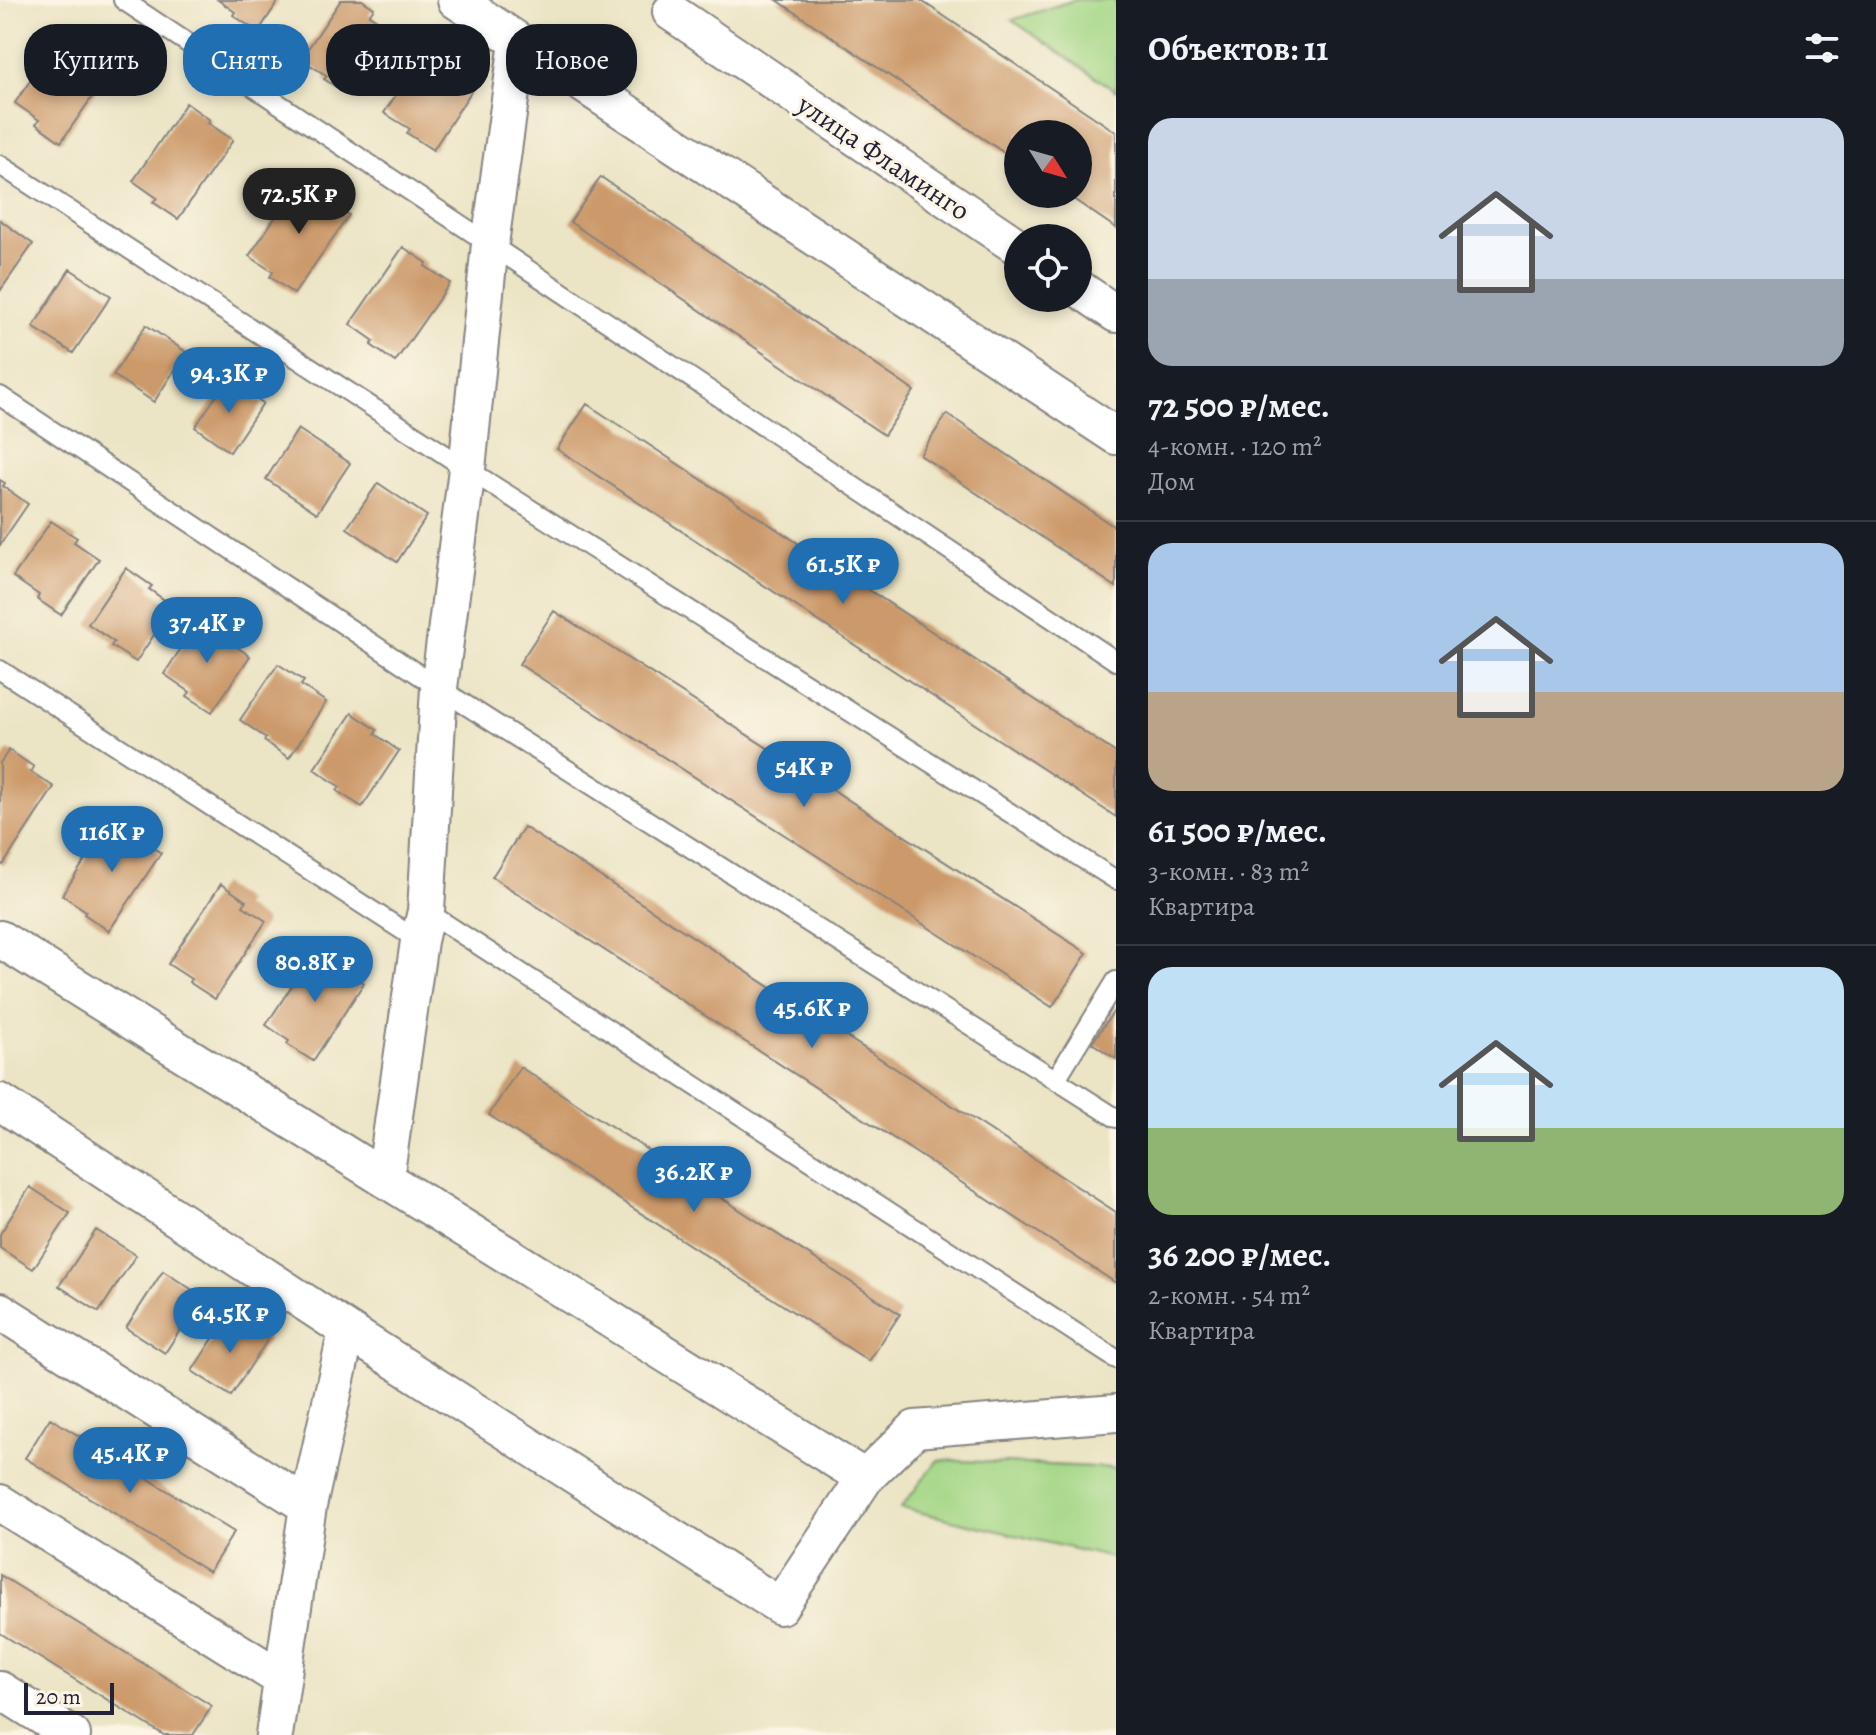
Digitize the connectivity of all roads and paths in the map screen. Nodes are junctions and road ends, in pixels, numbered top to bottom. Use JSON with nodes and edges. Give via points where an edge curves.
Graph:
{"nodes":[{"id":1,"x":123,"y":0,"type":"edge"},
{"id":2,"x":456,"y":0,"type":"edge"},
{"id":3,"x":671,"y":12,"type":"dead end"},
{"id":4,"x":506,"y":34,"type":"edge"},
{"id":5,"x":511,"y":96,"type":"edge"},
{"id":6,"x":600,"y":96,"type":"edge"},
{"id":7,"x":0,"y":165,"type":"edge"},
{"id":8,"x":1004,"y":238,"type":"edge"},
{"id":9,"x":490,"y":244,"type":"junction"},
{"id":10,"x":1092,"y":298,"type":"edge"},
{"id":11,"x":1116,"y":314,"type":"edge"},
{"id":12,"x":0,"y":396,"type":"edge"},
{"id":13,"x":1116,"y":436,"type":"edge"},
{"id":14,"x":467,"y":469,"type":"junction"},
{"id":15,"x":1116,"y":661,"type":"edge"},
{"id":16,"x":0,"y":670,"type":"edge"},
{"id":17,"x":439,"y":688,"type":"junction"},
{"id":18,"x":1116,"y":880,"type":"edge"},
{"id":19,"x":422,"y":926,"type":"junction"},
{"id":20,"x":0,"y":939,"type":"edge"},
{"id":21,"x":1116,"y":981,"type":"edge"},
{"id":22,"x":1056,"y":1079,"type":"junction"},
{"id":23,"x":0,"y":1102,"type":"edge"},
{"id":24,"x":1116,"y":1118,"type":"edge"},
{"id":25,"x":385,"y":1179,"type":"junction"},
{"id":26,"x":0,"y":1311,"type":"edge"},
{"id":27,"x":347,"y":1330,"type":"junction"},
{"id":28,"x":1116,"y":1359,"type":"edge"},
{"id":29,"x":1116,"y":1413,"type":"edge"},
{"id":30,"x":865,"y":1478,"type":"junction"},
{"id":31,"x":0,"y":1503,"type":"edge"},
{"id":32,"x":308,"y":1506,"type":"junction"},
{"id":33,"x":282,"y":1679,"type":"junction"},
{"id":34,"x":0,"y":1690,"type":"edge"},
{"id":35,"x":72,"y":1735,"type":"edge"},
{"id":36,"x":274,"y":1735,"type":"edge"}],
"edges":[{"from":1,"to":9,"type":"lane"},
{"from":2,"to":4,"type":"street"},
{"from":3,"to":8,"type":"street","name":"улица Фламинго"},
{"from":5,"to":9,"type":"street"},
{"from":6,"to":13,"type":"street"},
{"from":7,"to":14,"type":"lane"},
{"from":9,"to":14,"type":"street"},
{"from":9,"to":15,"type":"lane"},
{"from":10,"to":11,"type":"street"},
{"from":12,"to":17,"type":"lane"},
{"from":14,"to":17,"type":"street"},
{"from":14,"to":18,"type":"lane"},
{"from":16,"to":19,"type":"lane"},
{"from":17,"to":19,"type":"street"},
{"from":17,"to":22,"type":"lane"},
{"from":19,"to":25,"type":"street"},
{"from":19,"to":28,"type":"lane"},
{"from":20,"to":25,"type":"street"},
{"from":21,"to":22,"type":"lane"},
{"from":22,"to":24,"type":"lane"},
{"from":23,"to":27,"type":"street"},
{"from":25,"to":30,"type":"street"},
{"from":26,"to":32,"type":"street"},
{"from":27,"to":30,"type":"street","via":[[780,1606]]},
{"from":27,"to":32,"type":"street"},
{"from":29,"to":30,"type":"street","via":[[915,1429]]},
{"from":31,"to":33,"type":"street"},
{"from":32,"to":33,"type":"street"},
{"from":33,"to":36,"type":"street"},
{"from":34,"to":35,"type":"street"}]}
